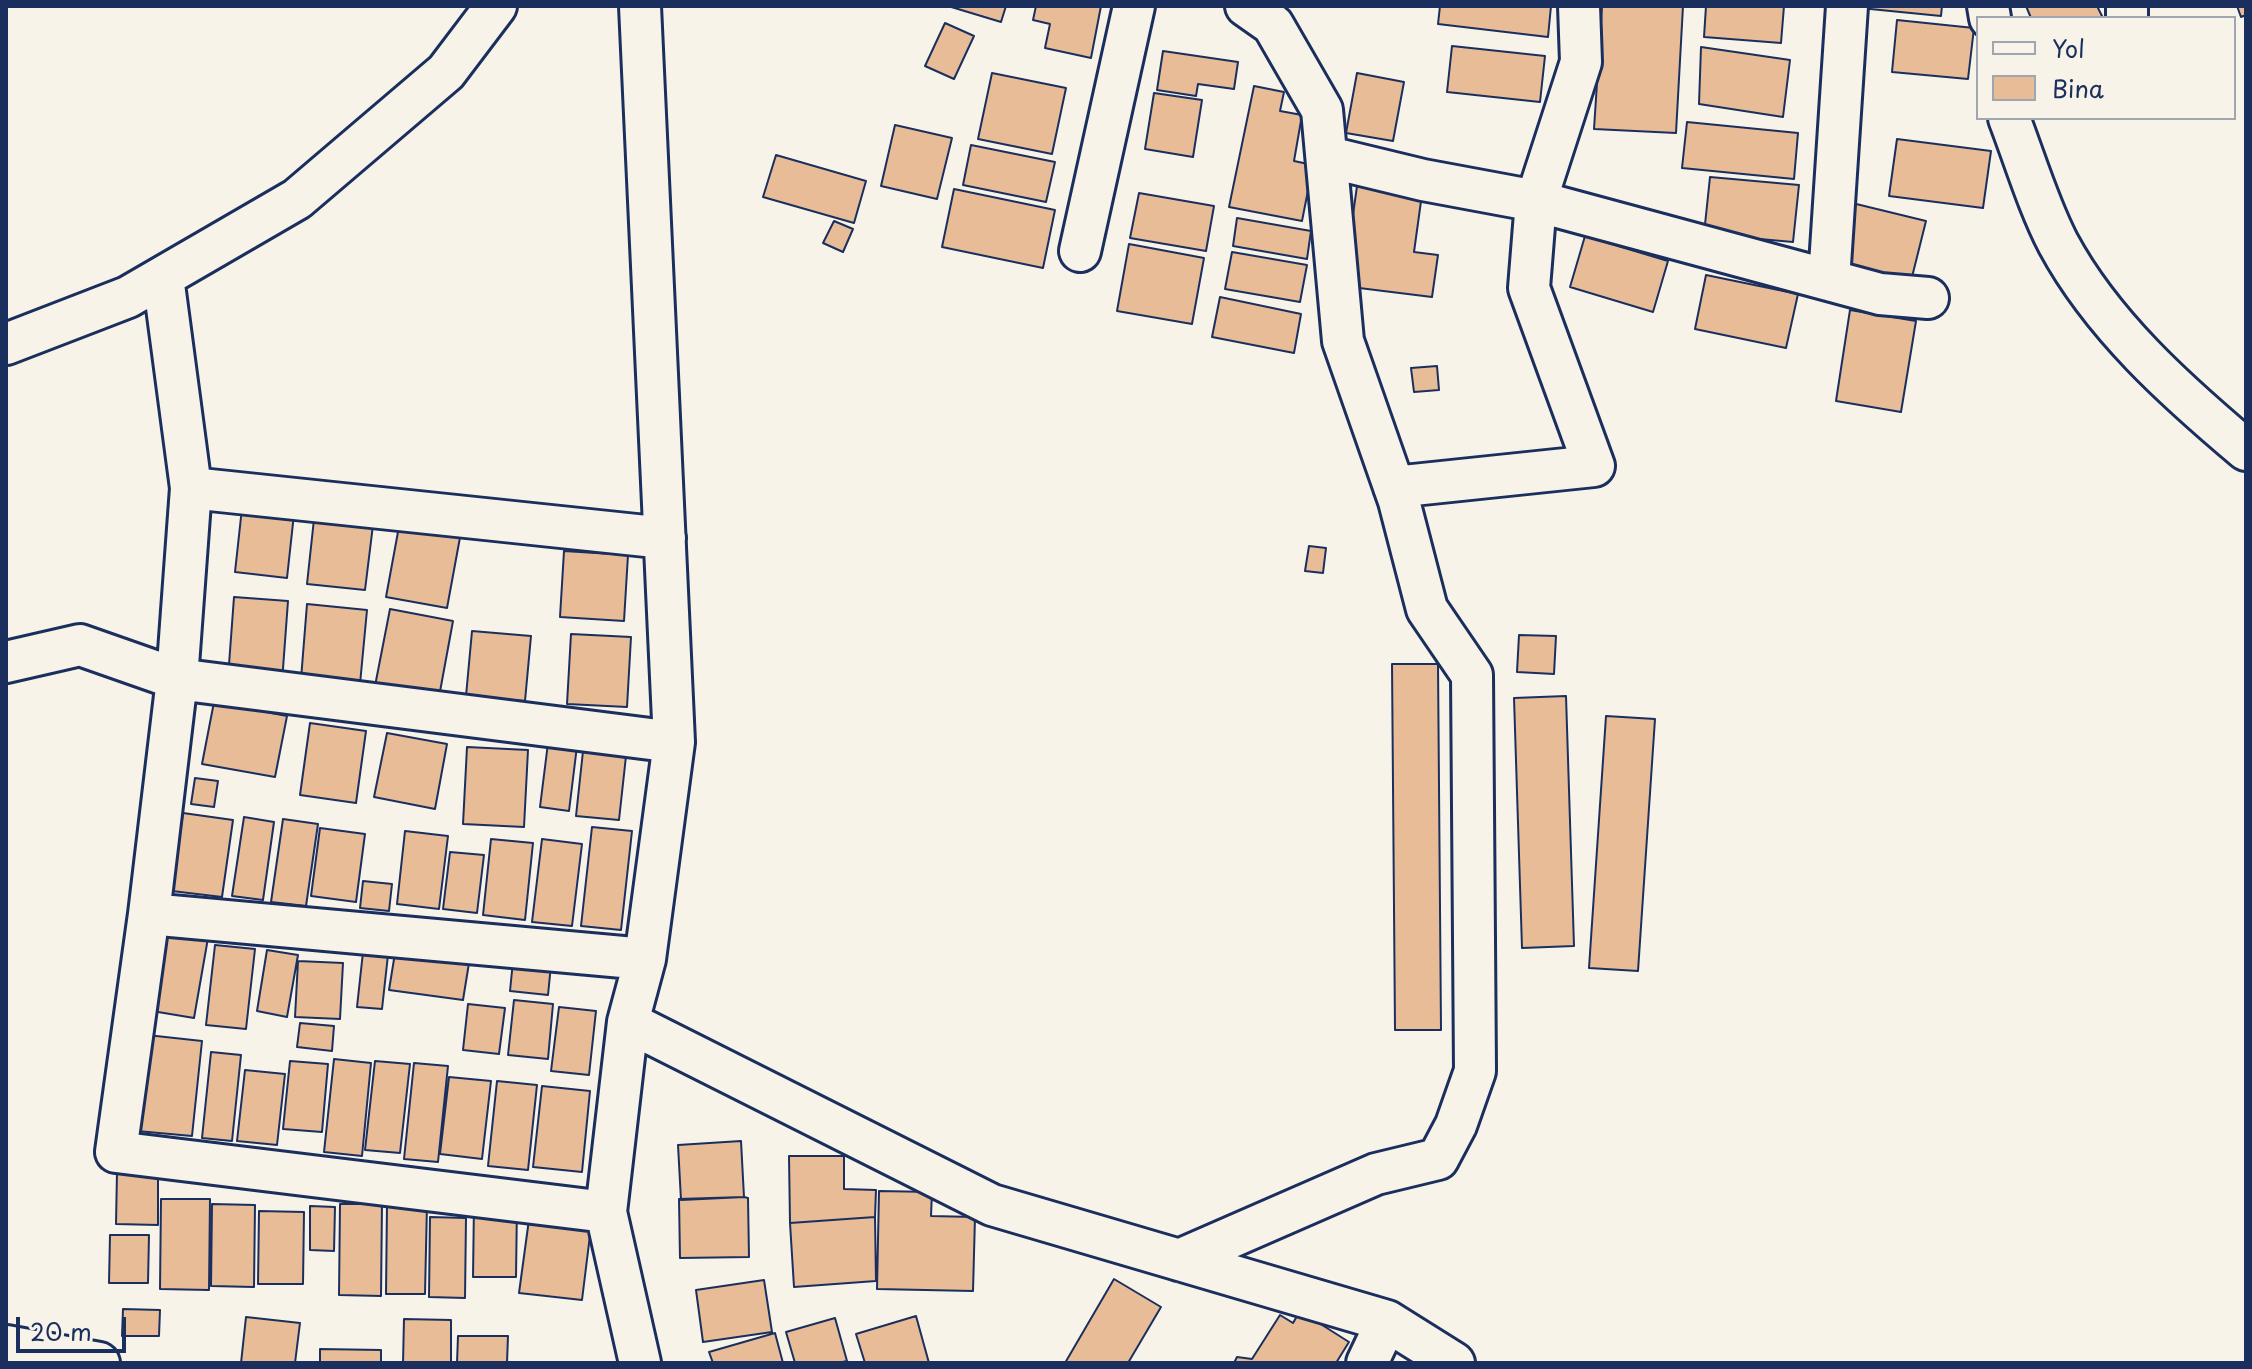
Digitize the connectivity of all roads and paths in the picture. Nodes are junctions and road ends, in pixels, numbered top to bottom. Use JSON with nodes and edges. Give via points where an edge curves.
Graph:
{"nodes":[{"id":1,"x":496,"y":6,"type":"edge"},
{"id":2,"x":640,"y":6,"type":"edge"},
{"id":3,"x":1134,"y":6,"type":"edge"},
{"id":4,"x":1246,"y":6,"type":"edge"},
{"id":5,"x":1579,"y":6,"type":"edge"},
{"id":6,"x":1847,"y":6,"type":"edge"},
{"id":7,"x":2010,"y":120,"type":"edge"},
{"id":8,"x":2040,"y":120,"type":"edge"},
{"id":9,"x":1328,"y":157,"type":"junction"},
{"id":10,"x":2030,"y":172,"type":"junction"},
{"id":11,"x":1536,"y":201,"type":"junction"},
{"id":12,"x":1080,"y":251,"type":"dead end"},
{"id":13,"x":163,"y":277,"type":"junction"},
{"id":14,"x":1829,"y":280,"type":"junction"},
{"id":15,"x":1928,"y":298,"type":"dead end"},
{"id":16,"x":6,"y":344,"type":"edge"},
{"id":17,"x":2246,"y":450,"type":"edge"},
{"id":18,"x":1394,"y":487,"type":"junction"},
{"id":19,"x":191,"y":488,"type":"junction"},
{"id":20,"x":665,"y":538,"type":"junction"},
{"id":21,"x":6,"y":662,"type":"edge"},
{"id":22,"x":177,"y":679,"type":"junction"},
{"id":23,"x":674,"y":742,"type":"junction"},
{"id":24,"x":149,"y":914,"type":"junction"},
{"id":25,"x":645,"y":959,"type":"junction"},
{"id":26,"x":628,"y":1022,"type":"junction"},
{"id":27,"x":606,"y":1212,"type":"junction"},
{"id":28,"x":1179,"y":1260,"type":"junction"},
{"id":29,"x":1387,"y":1321,"type":"junction"},
{"id":30,"x":6,"y":1346,"type":"edge"},
{"id":31,"x":99,"y":1363,"type":"edge"},
{"id":32,"x":640,"y":1363,"type":"edge"},
{"id":33,"x":1367,"y":1363,"type":"edge"},
{"id":34,"x":1454,"y":1363,"type":"edge"}],
"edges":[{"from":1,"to":13,"type":"street","via":[[446,72],[297,199]]},
{"from":2,"to":20,"type":"street"},
{"from":3,"to":12,"type":"street"},
{"from":4,"to":9,"type":"street","via":[[1273,25],[1322,110]]},
{"from":5,"to":11,"type":"street","via":[[1581,62]]},
{"from":6,"to":14,"type":"street"},
{"from":7,"to":10,"type":"street"},
{"from":8,"to":10,"type":"street"},
{"from":9,"to":11,"type":"street"},
{"from":9,"to":18,"type":"street","via":[[1343,341]]},
{"from":10,"to":17,"type":"street","via":[[2058,243],[2109,318]]},
{"from":11,"to":14,"type":"street"},
{"from":11,"to":18,"type":"street","via":[[1529,288],[1594,466]]},
{"from":13,"to":16,"type":"street","via":[[128,297]]},
{"from":13,"to":19,"type":"street"},
{"from":14,"to":15,"type":"street","via":[[1880,294]]},
{"from":18,"to":28,"type":"street","via":[[1427,609],[1472,675],[1475,1071],[1438,1159],[1376,1174]]},
{"from":19,"to":20,"type":"street"},
{"from":19,"to":22,"type":"street"},
{"from":20,"to":23,"type":"street"},
{"from":21,"to":22,"type":"street","via":[[80,645]]},
{"from":22,"to":23,"type":"street"},
{"from":22,"to":24,"type":"street"},
{"from":23,"to":25,"type":"street"},
{"from":24,"to":25,"type":"street"},
{"from":24,"to":27,"type":"street","via":[[116,1152]]},
{"from":25,"to":26,"type":"street"},
{"from":26,"to":27,"type":"street"},
{"from":26,"to":28,"type":"street","via":[[992,1205]]},
{"from":27,"to":32,"type":"street"},
{"from":28,"to":29,"type":"street"},
{"from":29,"to":33,"type":"street"},
{"from":29,"to":34,"type":"street"},
{"from":30,"to":31,"type":"street"}]}
